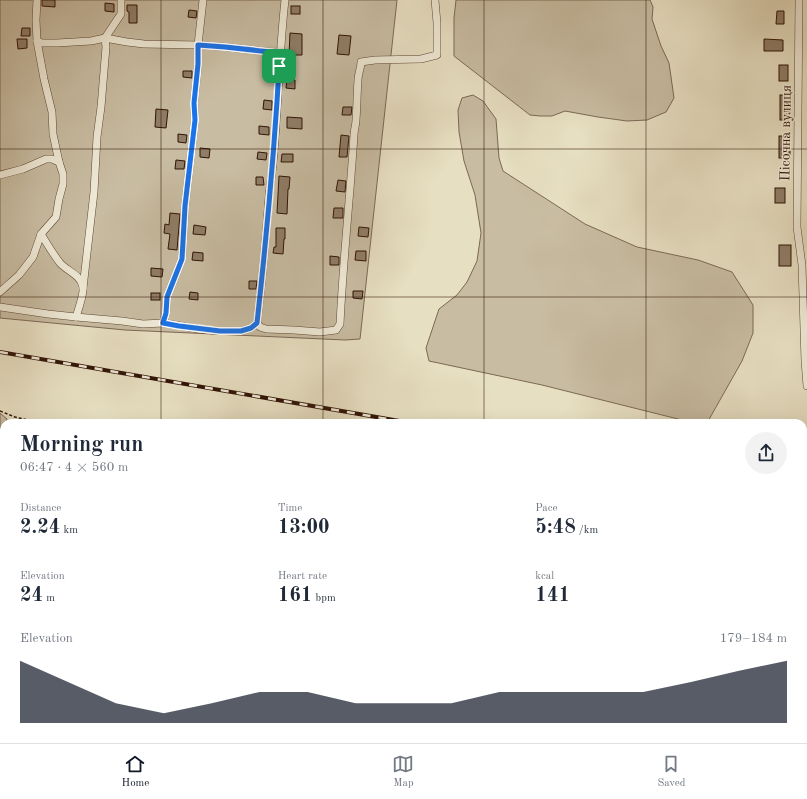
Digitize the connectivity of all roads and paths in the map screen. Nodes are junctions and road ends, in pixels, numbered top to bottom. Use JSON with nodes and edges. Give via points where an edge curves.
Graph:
{"nodes":[{"id":1,"x":37,"y":0,"type":"edge"},
{"id":2,"x":121,"y":0,"type":"edge"},
{"id":3,"x":202,"y":0,"type":"edge"},
{"id":4,"x":284,"y":0,"type":"edge"},
{"id":5,"x":435,"y":0,"type":"edge"},
{"id":6,"x":799,"y":0,"type":"edge"},
{"id":7,"x":105,"y":38,"type":"junction"},
{"id":8,"x":37,"y":41,"type":"junction"},
{"id":9,"x":198,"y":45,"type":"junction"},
{"id":10,"x":280,"y":53,"type":"junction"},
{"id":11,"x":59,"y":162,"type":"junction"},
{"id":12,"x":0,"y":175,"type":"edge"},
{"id":13,"x":41,"y":234,"type":"junction"},
{"id":14,"x":83,"y":288,"type":"junction"},
{"id":15,"x":0,"y":292,"type":"edge"},
{"id":16,"x":0,"y":307,"type":"edge"},
{"id":17,"x":76,"y":318,"type":"junction"},
{"id":18,"x":163,"y":323,"type":"junction"},
{"id":19,"x":257,"y":323,"type":"junction"},
{"id":20,"x":807,"y":386,"type":"edge"},
{"id":21,"x":0,"y":411,"type":"edge"},
{"id":22,"x":23,"y":419,"type":"edge"}],
"edges":[{"from":1,"to":8,"type":"street"},
{"from":2,"to":7,"type":"street","via":[[121,14]]},
{"from":3,"to":9,"type":"street"},
{"from":4,"to":10,"type":"street"},
{"from":5,"to":19,"type":"street","via":[[437,55],[421,59],[361,62],[340,324],[336,330],[320,332],[266,329]]},
{"from":6,"to":20,"type":"street","name":"Пісочна вулиця","via":[[797,227],[802,265]]},
{"from":7,"to":8,"type":"street","via":[[57,43]]},
{"from":7,"to":9,"type":"street","via":[[144,44]]},
{"from":7,"to":14,"type":"street","via":[[94,192]]},
{"from":8,"to":11,"type":"street","via":[[52,112],[53,134]]},
{"from":9,"to":10,"type":"street"},
{"from":9,"to":18,"type":"street","via":[[195,120],[182,259],[167,297]]},
{"from":10,"to":19,"type":"street","via":[[273,164]]},
{"from":11,"to":12,"type":"street","via":[[46,159]]},
{"from":11,"to":13,"type":"street","via":[[63,184],[56,217]]},
{"from":13,"to":14,"type":"street","via":[[61,264],[78,276]]},
{"from":13,"to":15,"type":"street","via":[[33,257],[19,275]]},
{"from":14,"to":17,"type":"street"},
{"from":16,"to":17,"type":"street"},
{"from":17,"to":18,"type":"street","via":[[143,324]]},
{"from":18,"to":19,"type":"street","via":[[220,331],[241,331]]},
{"from":21,"to":22,"type":"path"}]}
